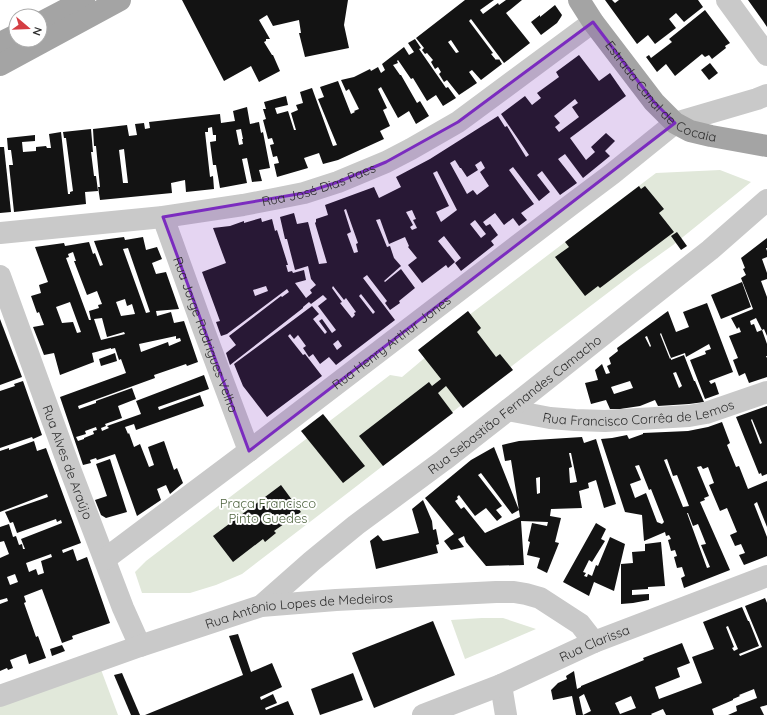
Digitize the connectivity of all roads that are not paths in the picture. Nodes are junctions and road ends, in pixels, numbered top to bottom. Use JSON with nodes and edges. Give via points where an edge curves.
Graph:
{"nodes":[{"id":1,"x":84,"y":0,"type":"edge"},
{"id":2,"x":120,"y":0,"type":"edge"},
{"id":3,"x":579,"y":0,"type":"edge"},
{"id":4,"x":727,"y":0,"type":"edge"},
{"id":5,"x":48,"y":19,"type":"edge"},
{"id":6,"x":594,"y":22,"type":"junction"},
{"id":7,"x":767,"y":55,"type":"edge"},
{"id":8,"x":0,"y":65,"type":"edge"},
{"id":9,"x":767,"y":95,"type":"edge"},
{"id":10,"x":675,"y":123,"type":"junction"},
{"id":11,"x":767,"y":146,"type":"edge"},
{"id":12,"x":767,"y":200,"type":"edge"},
{"id":13,"x":163,"y":217,"type":"junction"},
{"id":14,"x":0,"y":233,"type":"edge"},
{"id":15,"x":0,"y":276,"type":"edge"},
{"id":16,"x":767,"y":392,"type":"edge"},
{"id":17,"x":508,"y":410,"type":"junction"},
{"id":18,"x":249,"y":451,"type":"junction"},
{"id":19,"x":104,"y":559,"type":"junction"},
{"id":20,"x":767,"y":576,"type":"edge"},
{"id":21,"x":261,"y":606,"type":"junction"},
{"id":22,"x":594,"y":642,"type":"junction"},
{"id":23,"x":140,"y":646,"type":"junction"},
{"id":24,"x":501,"y":685,"type":"junction"},
{"id":25,"x":0,"y":696,"type":"edge"},
{"id":26,"x":424,"y":715,"type":"edge"},
{"id":27,"x":506,"y":715,"type":"edge"}],
"edges":[{"from":1,"to":5,"type":"main road"},
{"from":2,"to":8,"type":"main road"},
{"from":3,"to":6,"type":"main road","name":"Estrada Canal de Cocaia"},
{"from":4,"to":7,"type":"street"},
{"from":6,"to":10,"type":"main road","name":"Estrada Canal de Cocaia","via":[[654,102]]},
{"from":6,"to":13,"type":"street","name":"Rua José Dias Paes","via":[[458,122],[386,162],[304,193]]},
{"from":9,"to":10,"type":"street"},
{"from":10,"to":11,"type":"main road","name":"Estrada Canal de Cocaia","via":[[690,131]]},
{"from":10,"to":18,"type":"street","name":"Rua Henry Arthur Jones"},
{"from":12,"to":17,"type":"street","name":"Rua Sebastião Fernandes Camacho","via":[[710,250]]},
{"from":13,"to":14,"type":"street","name":"Rua José Dias Paes"},
{"from":13,"to":18,"type":"street","name":"Rua Jorge Rodrigues Velho"},
{"from":15,"to":19,"type":"street","name":"Rua Alves de Araújo"},
{"from":16,"to":17,"type":"street","name":"Rua Francisco Corrêa de Lemos","via":[[706,413],[689,416],[605,421],[550,418]]},
{"from":17,"to":21,"type":"street","name":"Rua Sebastião Fernandes Camacho","via":[[356,525]]},
{"from":18,"to":19,"type":"street","name":"Rua Henry Arthur Jones"},
{"from":19,"to":23,"type":"street","name":"Rua Alves de Araújo"},
{"from":20,"to":22,"type":"street","name":"Rua Clarissa"},
{"from":21,"to":22,"type":"street","name":"Rua Antônio Lopes de Medeiros","via":[[514,592],[540,598],[580,624]]},
{"from":21,"to":23,"type":"street","name":"Rua Antônio Lopes de Medeiros"},
{"from":22,"to":24,"type":"street","name":"Rua Clarissa"},
{"from":23,"to":25,"type":"street","name":"Rua Antônio Lopes de Medeiros"},
{"from":24,"to":26,"type":"street","name":"Rua Clarissa"},
{"from":24,"to":27,"type":"street"}]}
